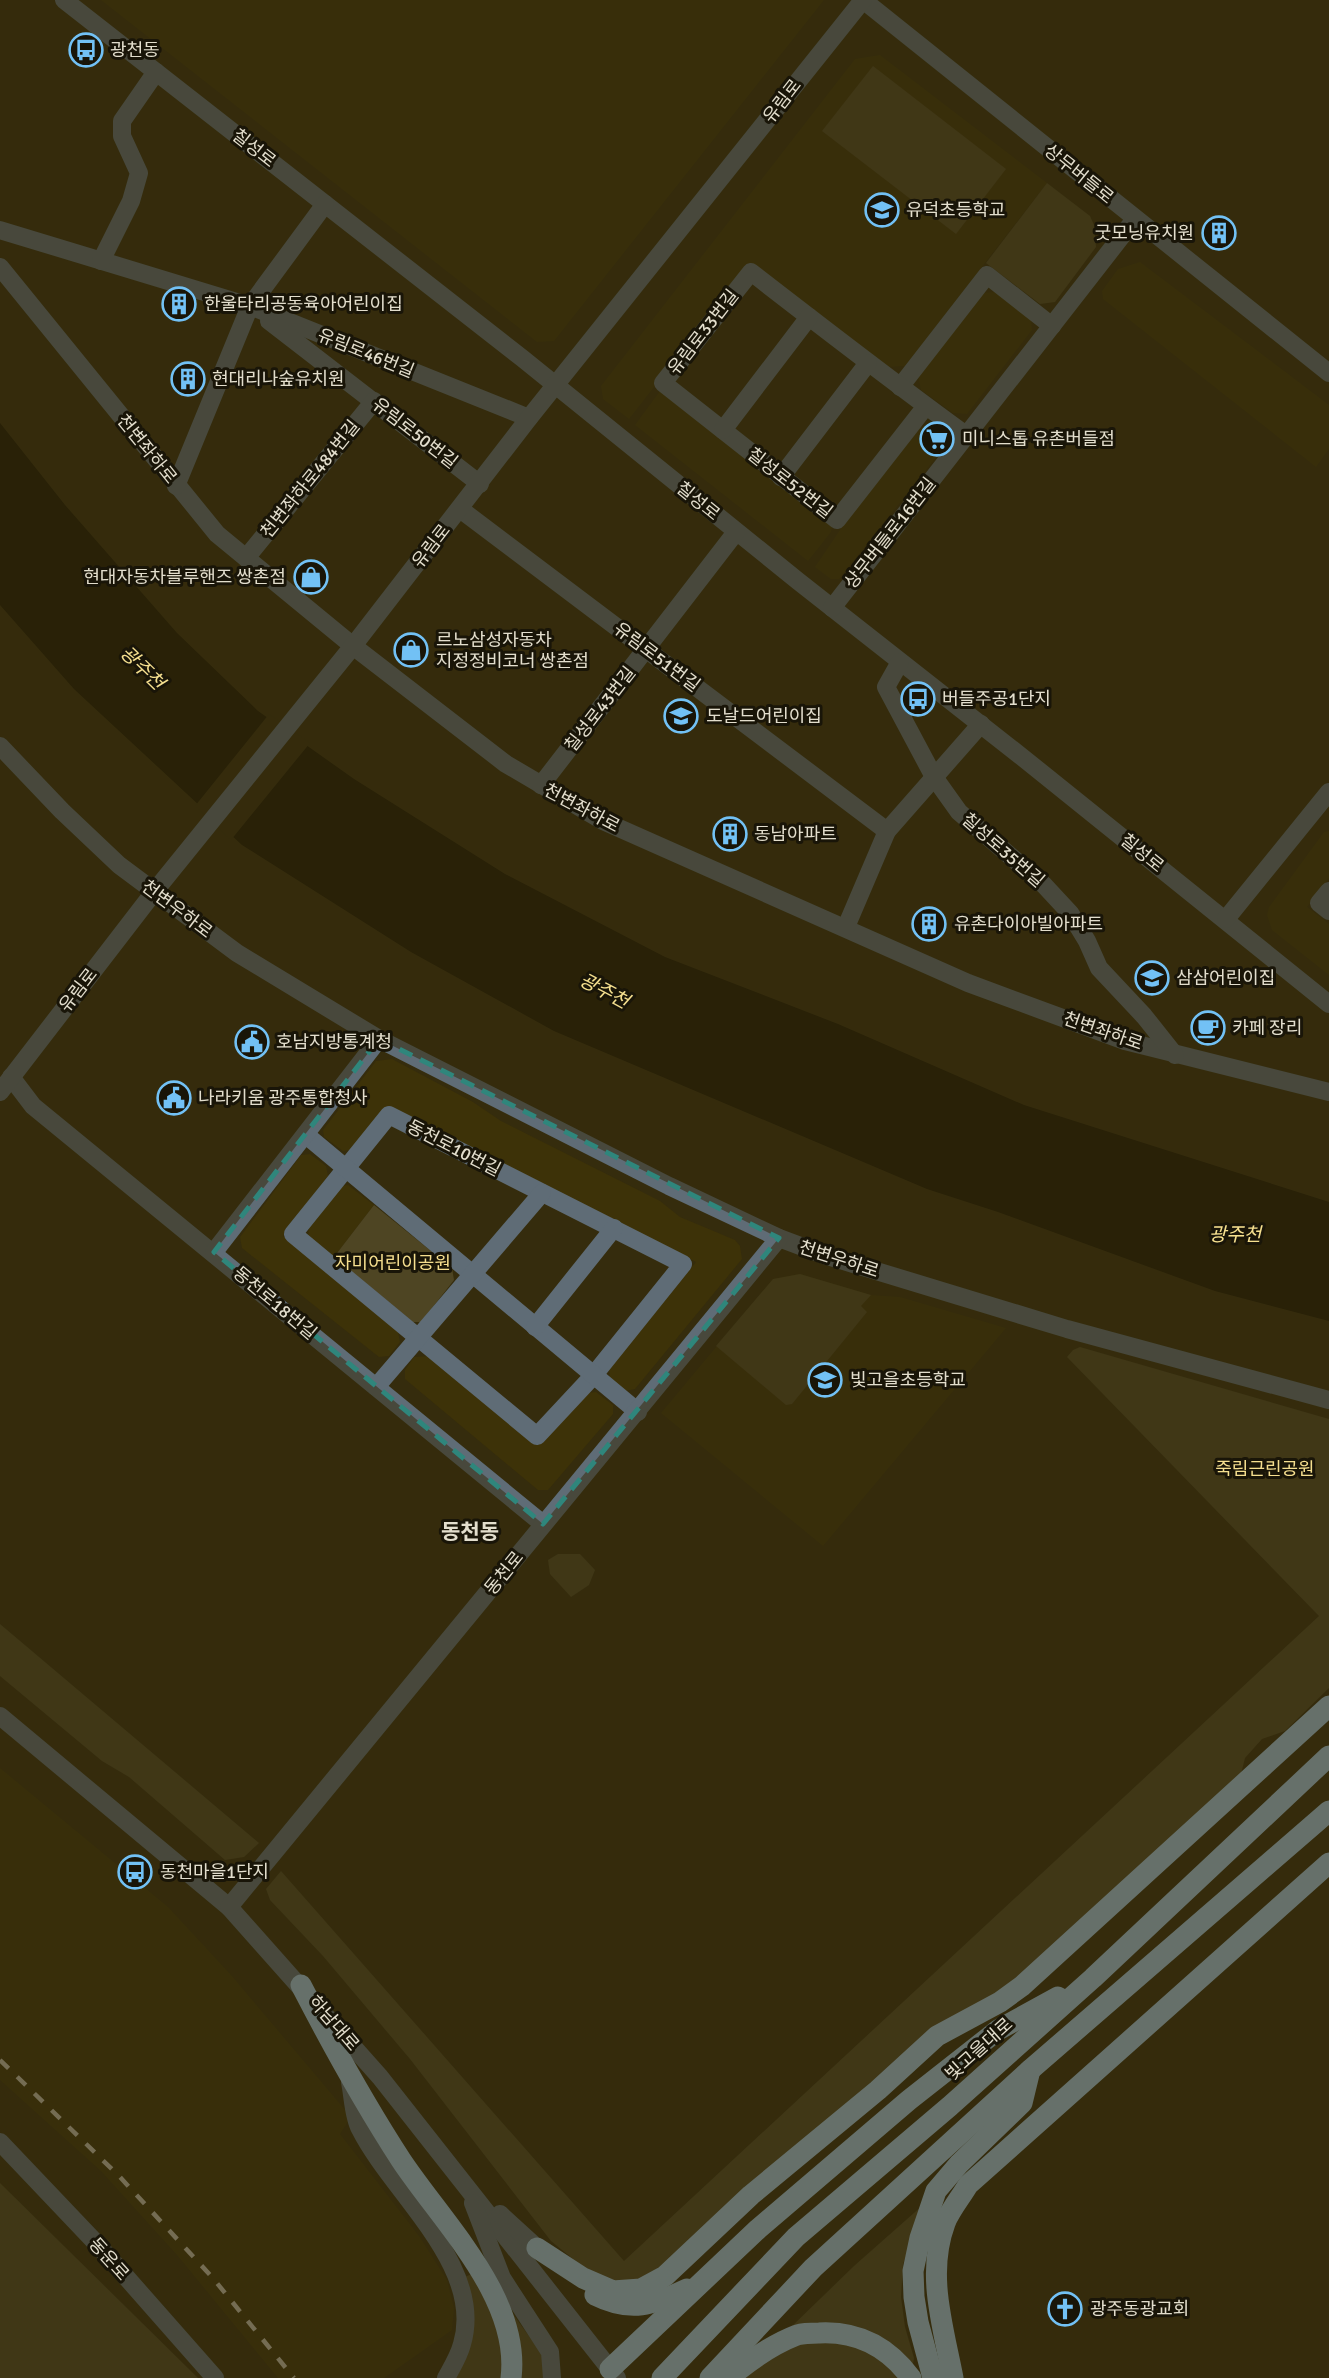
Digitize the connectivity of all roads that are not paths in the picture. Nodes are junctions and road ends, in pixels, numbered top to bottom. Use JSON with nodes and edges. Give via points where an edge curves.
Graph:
{"nodes":[{"id":1,"x":64,"y":0,"type":"edge"},
{"id":2,"x":863,"y":0,"type":"edge"},
{"id":3,"x":156,"y":72,"type":"junction"},
{"id":4,"x":325,"y":204,"type":"junction"},
{"id":5,"x":1135,"y":219,"type":"junction"},
{"id":6,"x":0,"y":230,"type":"edge"},
{"id":7,"x":101,"y":261,"type":"junction"},
{"id":8,"x":0,"y":267,"type":"edge"},
{"id":9,"x":250,"y":306,"type":"junction"},
{"id":10,"x":809,"y":317,"type":"junction"},
{"id":11,"x":1052,"y":326,"type":"junction"},
{"id":12,"x":868,"y":363,"type":"junction"},
{"id":13,"x":1329,"y":373,"type":"edge"},
{"id":14,"x":663,"y":383,"type":"joint"},
{"id":15,"x":557,"y":385,"type":"junction"},
{"id":16,"x":900,"y":387,"type":"junction"},
{"id":17,"x":374,"y":401,"type":"junction"},
{"id":18,"x":926,"y":406,"type":"junction"},
{"id":19,"x":530,"y":418,"type":"junction"},
{"id":20,"x":723,"y":430,"type":"junction"},
{"id":21,"x":966,"y":435,"type":"junction"},
{"id":22,"x":781,"y":477,"type":"junction"},
{"id":23,"x":480,"y":484,"type":"junction"},
{"id":24,"x":176,"y":486,"type":"junction"},
{"id":25,"x":460,"y":509,"type":"junction"},
{"id":26,"x":736,"y":532,"type":"junction"},
{"id":27,"x":246,"y":558,"type":"junction"},
{"id":28,"x":831,"y":608,"type":"junction"},
{"id":29,"x":646,"y":649,"type":"junction"},
{"id":30,"x":348,"y":653,"type":"junction"},
{"id":31,"x":900,"y":662,"type":"junction"},
{"id":32,"x":981,"y":724,"type":"junction"},
{"id":33,"x":0,"y":746,"type":"edge"},
{"id":34,"x":934,"y":777,"type":"junction"},
{"id":35,"x":541,"y":785,"type":"junction"},
{"id":36,"x":1327,"y":799,"type":"edge"},
{"id":37,"x":887,"y":831,"type":"junction"},
{"id":38,"x":1329,"y":891,"type":"edge"},
{"id":39,"x":154,"y":892,"type":"junction"},
{"id":40,"x":1329,"y":911,"type":"edge"},
{"id":41,"x":1226,"y":919,"type":"junction"},
{"id":42,"x":846,"y":927,"type":"junction"},
{"id":43,"x":1329,"y":1004,"type":"edge"},
{"id":44,"x":379,"y":1039,"type":"junction"},
{"id":45,"x":1175,"y":1055,"type":"junction"},
{"id":46,"x":11,"y":1077,"type":"junction"},
{"id":47,"x":0,"y":1092,"type":"edge"},
{"id":48,"x":1329,"y":1092,"type":"edge"},
{"id":49,"x":306,"y":1135,"type":"junction"},
{"id":50,"x":346,"y":1167,"type":"junction"},
{"id":51,"x":542,"y":1193,"type":"junction"},
{"id":52,"x":614,"y":1228,"type":"junction"},
{"id":53,"x":779,"y":1238,"type":"junction"},
{"id":54,"x":214,"y":1252,"type":"junction"},
{"id":55,"x":473,"y":1276,"type":"junction"},
{"id":56,"x":535,"y":1327,"type":"junction"},
{"id":57,"x":419,"y":1336,"type":"junction"},
{"id":58,"x":593,"y":1376,"type":"junction"},
{"id":59,"x":376,"y":1387,"type":"junction"},
{"id":60,"x":1329,"y":1400,"type":"edge"},
{"id":61,"x":638,"y":1412,"type":"junction"},
{"id":62,"x":542,"y":1524,"type":"junction"},
{"id":63,"x":1329,"y":1706,"type":"edge"},
{"id":64,"x":0,"y":1716,"type":"edge"},
{"id":65,"x":1329,"y":1756,"type":"edge"},
{"id":66,"x":1329,"y":1811,"type":"edge"},
{"id":67,"x":1329,"y":1863,"type":"edge"},
{"id":68,"x":229,"y":1907,"type":"junction"},
{"id":69,"x":1093,"y":1978,"type":"junction"},
{"id":70,"x":300,"y":1985,"type":"junction"},
{"id":71,"x":1030,"y":2070,"type":"junction"},
{"id":72,"x":350,"y":2078,"type":"junction"},
{"id":73,"x":0,"y":2142,"type":"edge"},
{"id":74,"x":466,"y":2184,"type":"junction"},
{"id":75,"x":537,"y":2248,"type":"junction"},
{"id":76,"x":698,"y":2284,"type":"junction"},
{"id":77,"x":609,"y":2375,"type":"edge"},
{"id":78,"x":663,"y":2377,"type":"edge"},
{"id":79,"x":215,"y":2378,"type":"edge"},
{"id":80,"x":446,"y":2378,"type":"edge"},
{"id":81,"x":510,"y":2378,"type":"edge"},
{"id":82,"x":552,"y":2378,"type":"edge"},
{"id":83,"x":710,"y":2378,"type":"edge"},
{"id":84,"x":729,"y":2378,"type":"edge"},
{"id":85,"x":911,"y":2378,"type":"edge"},
{"id":86,"x":933,"y":2378,"type":"edge"},
{"id":87,"x":953,"y":2378,"type":"edge"}],
"edges":[{"from":1,"to":3,"type":"street","name":"칠성로"},
{"from":2,"to":5,"type":"street","name":"상무버들로"},
{"from":2,"to":15,"type":"street","name":"유림로"},
{"from":3,"to":4,"type":"street","name":"칠성로"},
{"from":3,"to":7,"type":"street","via":[[122,121],[122,136],[139,173],[131,201]]},
{"from":4,"to":9,"type":"street"},
{"from":4,"to":15,"type":"street","name":"칠성로"},
{"from":5,"to":11,"type":"street","name":"상무버들로16번길"},
{"from":5,"to":13,"type":"street","name":"상무버들로"},
{"from":6,"to":7,"type":"street","name":"유림로46번길"},
{"from":7,"to":9,"type":"street","name":"유림로46번길"},
{"from":8,"to":24,"type":"street","name":"천변좌하로"},
{"from":9,"to":17,"type":"street","name":"유림로50번길"},
{"from":9,"to":19,"type":"street","name":"유림로46번길"},
{"from":9,"to":24,"type":"street"},
{"from":10,"to":12,"type":"street","name":"유림로33번길"},
{"from":10,"to":14,"type":"street","name":"유림로33번길","via":[[751,272]]},
{"from":10,"to":20,"type":"street"},
{"from":11,"to":16,"type":"street","via":[[986,275]]},
{"from":11,"to":21,"type":"street","name":"상무버들로16번길"},
{"from":12,"to":16,"type":"street","name":"유림로33번길"},
{"from":12,"to":22,"type":"street"},
{"from":14,"to":20,"type":"street","name":"칠성로52번길"},
{"from":15,"to":19,"type":"street","name":"유림로"},
{"from":15,"to":26,"type":"street","name":"칠성로"},
{"from":16,"to":18,"type":"street","name":"유림로33번길"},
{"from":17,"to":23,"type":"street","name":"유림로50번길"},
{"from":17,"to":27,"type":"street","name":"천변좌하로484번길"},
{"from":18,"to":21,"type":"street","name":"유림로33번길"},
{"from":18,"to":22,"type":"street","name":"칠성로52번길","via":[[837,520]]},
{"from":19,"to":23,"type":"street","name":"유림로"},
{"from":20,"to":22,"type":"street","name":"칠성로52번길"},
{"from":21,"to":28,"type":"street","name":"상무버들로16번길"},
{"from":23,"to":25,"type":"street","name":"유림로"},
{"from":24,"to":27,"type":"street","name":"천변좌하로","via":[[217,534]]},
{"from":25,"to":29,"type":"street","name":"유림로51번길"},
{"from":25,"to":30,"type":"street","name":"유림로"},
{"from":26,"to":28,"type":"street","name":"칠성로"},
{"from":26,"to":29,"type":"street","name":"칠성로43번길"},
{"from":27,"to":30,"type":"street","name":"천변좌하로"},
{"from":28,"to":31,"type":"street","name":"칠성로"},
{"from":29,"to":35,"type":"street","name":"칠성로43번길"},
{"from":29,"to":37,"type":"street","name":"유림로51번길"},
{"from":30,"to":35,"type":"street","name":"천변좌하로"},
{"from":30,"to":39,"type":"street","name":"유림로"},
{"from":31,"to":32,"type":"street","name":"칠성로"},
{"from":31,"to":34,"type":"street","name":"칠성로35번길","via":[[886,687]]},
{"from":32,"to":34,"type":"street"},
{"from":32,"to":41,"type":"street","name":"칠성로"},
{"from":33,"to":39,"type":"street","name":"천변우하로","via":[[119,865]]},
{"from":34,"to":37,"type":"street"},
{"from":34,"to":45,"type":"street","name":"칠성로35번길","via":[[958,812],[1044,884],[1070,913],[1099,968]]},
{"from":35,"to":42,"type":"street","name":"천변좌하로","via":[[603,821]]},
{"from":36,"to":41,"type":"street"},
{"from":37,"to":42,"type":"street"},
{"from":38,"to":40,"type":"street","via":[[1319,903]]},
{"from":39,"to":44,"type":"street","name":"천변우하로","via":[[237,953]]},
{"from":39,"to":46,"type":"street","name":"유림로"},
{"from":41,"to":43,"type":"street","name":"칠성로"},
{"from":42,"to":45,"type":"street","name":"천변좌하로","via":[[968,983]]},
{"from":44,"to":49,"type":"street"},
{"from":44,"to":53,"type":"street","name":"천변우하로"},
{"from":45,"to":48,"type":"street","name":"천변좌하로"},
{"from":46,"to":47,"type":"street","name":"유림로"},
{"from":46,"to":54,"type":"street","name":"동천로18번길","via":[[33,1106]]},
{"from":49,"to":50,"type":"street"},
{"from":49,"to":54,"type":"street"},
{"from":50,"to":51,"type":"street","name":"동천로10번길","via":[[389,1115]]},
{"from":50,"to":55,"type":"street"},
{"from":50,"to":57,"type":"street","name":"동천로10번길","via":[[293,1234]]},
{"from":51,"to":52,"type":"street","name":"동천로10번길"},
{"from":51,"to":55,"type":"street"},
{"from":52,"to":56,"type":"street"},
{"from":52,"to":58,"type":"street","name":"동천로10번길","via":[[683,1264]]},
{"from":53,"to":60,"type":"street","name":"천변우하로","via":[[1067,1329]]},
{"from":53,"to":61,"type":"street","name":"동천로"},
{"from":54,"to":59,"type":"street","name":"동천로18번길"},
{"from":55,"to":56,"type":"street"},
{"from":55,"to":57,"type":"street"},
{"from":56,"to":58,"type":"street"},
{"from":57,"to":58,"type":"street","name":"동천로10번길","via":[[537,1436]]},
{"from":57,"to":59,"type":"street"},
{"from":58,"to":61,"type":"street"},
{"from":59,"to":62,"type":"street","name":"동천로18번길"},
{"from":61,"to":62,"type":"street","name":"동천로"},
{"from":62,"to":68,"type":"street","name":"동천로"},
{"from":63,"to":75,"type":"highway","via":[[1022,1986],[937,2036],[664,2276],[641,2289],[613,2291]]},
{"from":64,"to":68,"type":"street","name":"하남대로"},
{"from":65,"to":69,"type":"highway","name":"빛고을대로"},
{"from":66,"to":71,"type":"highway"},
{"from":67,"to":87,"type":"highway","via":[[968,2185],[946,2222],[937,2257],[941,2328]]},
{"from":68,"to":70,"type":"street","name":"하남대로"},
{"from":69,"to":76,"type":"highway","via":[[998,2031],[909,2100]]},
{"from":69,"to":78,"type":"highway","name":"빛고을대로","via":[[796,2237]]},
{"from":70,"to":72,"type":"highway"},
{"from":70,"to":74,"type":"street","name":"하남대로"},
{"from":71,"to":83,"type":"highway","via":[[813,2267]]},
{"from":71,"to":86,"type":"highway","via":[[1022,2103],[936,2191],[920,2238],[913,2271],[914,2297]]},
{"from":72,"to":80,"type":"street","via":[[359,2127],[450,2260],[462,2287],[466,2316],[462,2344]]},
{"from":72,"to":81,"type":"highway","via":[[403,2163],[482,2274],[506,2326]]},
{"from":73,"to":79,"type":"street","name":"동운로"},
{"from":74,"to":75,"type":"street"},
{"from":74,"to":77,"type":"street","name":"하남대로"},
{"from":74,"to":82,"type":"street","via":[[502,2278],[550,2352]]},
{"from":75,"to":76,"type":"highway","via":[[573,2281],[598,2297],[626,2306],[670,2297]]},
{"from":76,"to":77,"type":"highway"},
{"from":84,"to":85,"type":"highway","via":[[754,2356],[800,2334],[829,2332],[860,2337],[891,2354]]}]}
